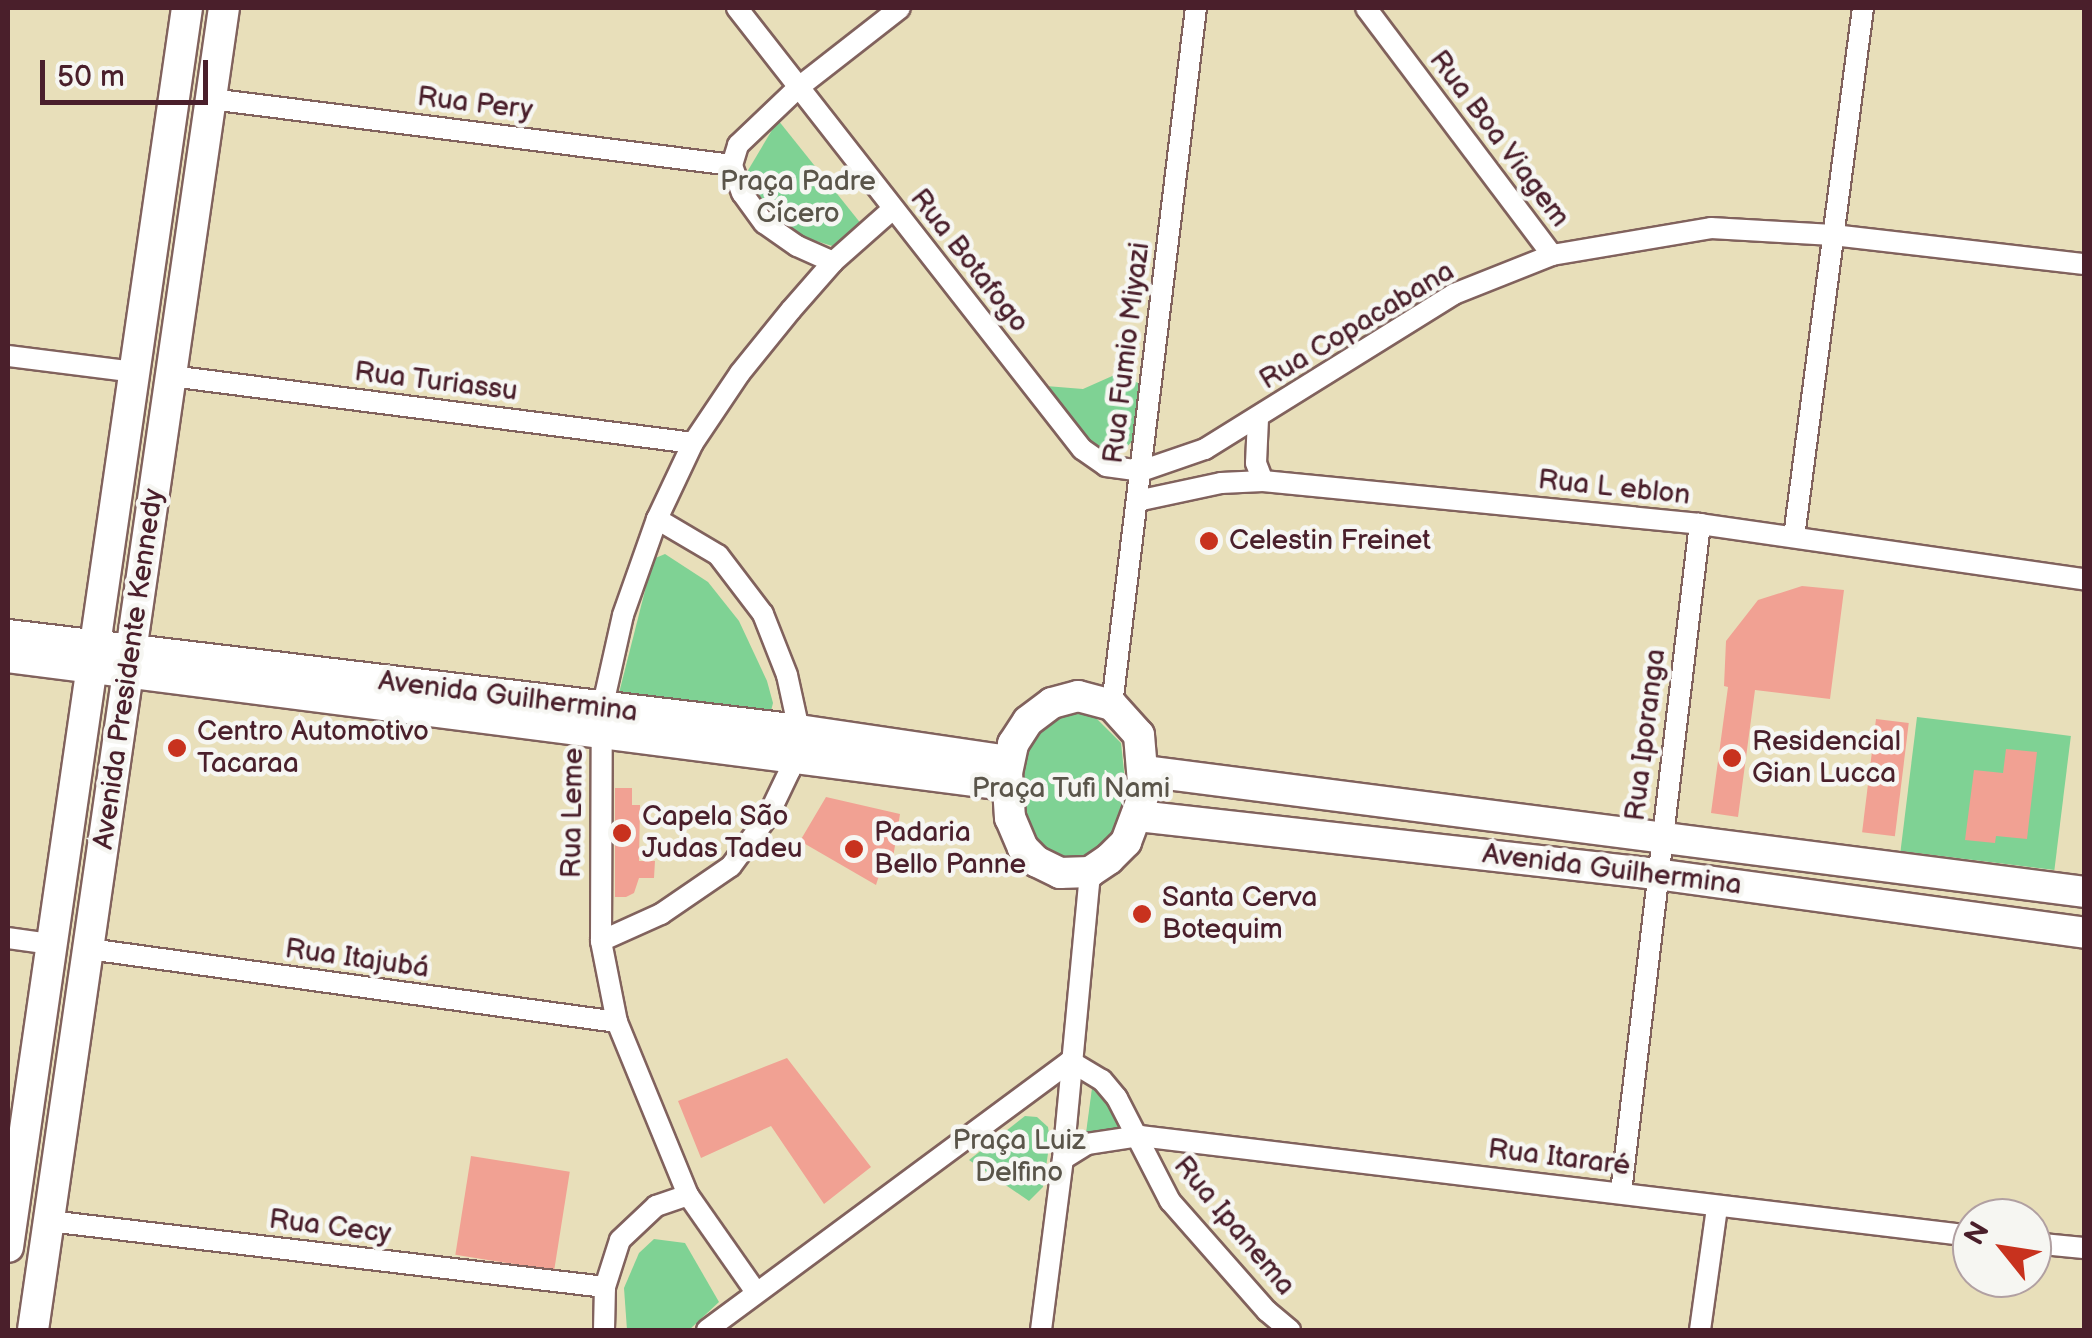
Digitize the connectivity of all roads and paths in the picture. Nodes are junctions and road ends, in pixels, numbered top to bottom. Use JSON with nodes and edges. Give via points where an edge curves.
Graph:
{"nodes":[{"id":1,"x":187,"y":8,"type":"edge"},
{"id":2,"x":224,"y":8,"type":"edge"},
{"id":3,"x":737,"y":8,"type":"edge"},
{"id":4,"x":900,"y":8,"type":"edge"},
{"id":5,"x":1196,"y":8,"type":"edge"},
{"id":6,"x":1366,"y":8,"type":"edge"},
{"id":7,"x":1862,"y":8,"type":"edge"},
{"id":8,"x":800,"y":87,"type":"junction"},
{"id":9,"x":211,"y":98,"type":"junction"},
{"id":10,"x":732,"y":165,"type":"junction"},
{"id":11,"x":893,"y":209,"type":"junction"},
{"id":12,"x":1833,"y":235,"type":"junction"},
{"id":13,"x":1552,"y":255,"type":"junction"},
{"id":14,"x":834,"y":262,"type":"junction"},
{"id":15,"x":2084,"y":264,"type":"edge"},
{"id":16,"x":8,"y":356,"type":"edge"},
{"id":17,"x":134,"y":372,"type":"junction"},
{"id":18,"x":171,"y":376,"type":"junction"},
{"id":19,"x":1258,"y":419,"type":"junction"},
{"id":20,"x":693,"y":443,"type":"junction"},
{"id":21,"x":1141,"y":470,"type":"junction"},
{"id":22,"x":1263,"y":481,"type":"junction"},
{"id":23,"x":1137,"y":501,"type":"junction"},
{"id":24,"x":657,"y":518,"type":"junction"},
{"id":25,"x":1700,"y":524,"type":"junction"},
{"id":26,"x":1794,"y":537,"type":"junction"},
{"id":27,"x":2084,"y":578,"type":"edge"},
{"id":28,"x":8,"y":635,"type":"edge"},
{"id":29,"x":8,"y":657,"type":"edge"},
{"id":30,"x":93,"y":657,"type":"junction"},
{"id":31,"x":130,"y":662,"type":"junction"},
{"id":32,"x":1112,"y":704,"type":"junction"},
{"id":33,"x":602,"y":721,"type":"junction"},
{"id":34,"x":796,"y":744,"type":"junction"},
{"id":35,"x":1144,"y":771,"type":"junction"},
{"id":36,"x":1007,"y":773,"type":"junction"},
{"id":37,"x":1138,"y":816,"type":"junction"},
{"id":38,"x":1661,"y":838,"type":"junction"},
{"id":39,"x":1090,"y":872,"type":"junction"},
{"id":40,"x":1656,"y":874,"type":"junction"},
{"id":41,"x":2084,"y":892,"type":"edge"},
{"id":42,"x":2084,"y":933,"type":"edge"},
{"id":43,"x":8,"y":938,"type":"edge"},
{"id":44,"x":601,"y":942,"type":"junction"},
{"id":45,"x":52,"y":944,"type":"junction"},
{"id":46,"x":89,"y":950,"type":"junction"},
{"id":47,"x":616,"y":1022,"type":"junction"},
{"id":48,"x":1070,"y":1061,"type":"junction"},
{"id":49,"x":1140,"y":1136,"type":"junction"},
{"id":50,"x":1063,"y":1159,"type":"junction"},
{"id":51,"x":1621,"y":1192,"type":"junction"},
{"id":52,"x":688,"y":1195,"type":"junction"},
{"id":53,"x":1717,"y":1208,"type":"junction"},
{"id":54,"x":49,"y":1221,"type":"junction"},
{"id":55,"x":1952,"y":1234,"type":"edge"},
{"id":56,"x":2052,"y":1244,"type":"edge"},
{"id":57,"x":8,"y":1247,"type":"edge"},
{"id":58,"x":2084,"y":1248,"type":"edge"},
{"id":59,"x":605,"y":1287,"type":"junction"},
{"id":60,"x":756,"y":1292,"type":"junction"},
{"id":61,"x":34,"y":1330,"type":"edge"},
{"id":62,"x":604,"y":1330,"type":"edge"},
{"id":63,"x":707,"y":1330,"type":"edge"},
{"id":64,"x":1041,"y":1330,"type":"edge"},
{"id":65,"x":1290,"y":1330,"type":"edge"},
{"id":66,"x":1700,"y":1330,"type":"edge"}],
"edges":[{"from":1,"to":17,"type":"street","name":"Avenida Presidente Kennedy"},
{"from":2,"to":9,"type":"street","name":"Avenida Presidente Kennedy"},
{"from":3,"to":8,"type":"street","name":"Rua Botafogo"},
{"from":4,"to":8,"type":"street"},
{"from":5,"to":21,"type":"street","name":"Rua Fumio Miyazi"},
{"from":6,"to":13,"type":"street","name":"Rua Boa Viagem"},
{"from":7,"to":12,"type":"street"},
{"from":8,"to":10,"type":"street","via":[[738,146]]},
{"from":8,"to":11,"type":"street","name":"Rua Botafogo"},
{"from":9,"to":10,"type":"street","name":"Rua Pery"},
{"from":9,"to":18,"type":"street","name":"Avenida Presidente Kennedy"},
{"from":10,"to":14,"type":"street","via":[[764,223]]},
{"from":11,"to":14,"type":"street","name":"Rua Leme"},
{"from":11,"to":21,"type":"street","name":"Rua Botafogo","via":[[1082,449],[1106,466]]},
{"from":12,"to":13,"type":"street","name":"Rua Copacabana","via":[[1710,228]]},
{"from":12,"to":15,"type":"street","name":"Rua Copacabana"},
{"from":12,"to":26,"type":"street"},
{"from":13,"to":19,"type":"street","name":"Rua Copacabana","via":[[1454,294]]},
{"from":14,"to":20,"type":"street","name":"Rua Leme","via":[[740,373]]},
{"from":16,"to":17,"type":"street"},
{"from":17,"to":30,"type":"street","name":"Avenida Presidente Kennedy"},
{"from":18,"to":20,"type":"street","name":"Rua Turiassu"},
{"from":18,"to":31,"type":"street","name":"Avenida Presidente Kennedy"},
{"from":19,"to":21,"type":"street","name":"Rua Copacabana","via":[[1205,449]]},
{"from":19,"to":22,"type":"street","via":[[1254,449]]},
{"from":20,"to":24,"type":"street","name":"Rua Leme"},
{"from":21,"to":23,"type":"street","name":"Rua Fumio Miyazi"},
{"from":22,"to":23,"type":"street","name":"Rua L eblon"},
{"from":22,"to":25,"type":"street","name":"Rua L eblon"},
{"from":23,"to":32,"type":"street","name":"Rua Fumio Miyazi"},
{"from":24,"to":33,"type":"street","name":"Rua Leme","via":[[623,614]]},
{"from":24,"to":34,"type":"street","via":[[718,555],[763,614],[788,675]]},
{"from":25,"to":26,"type":"street","name":"Rua L eblon"},
{"from":25,"to":38,"type":"street","name":"Rua Iporanga"},
{"from":26,"to":27,"type":"street","name":"Rua L eblon"},
{"from":28,"to":30,"type":"street","name":"Avenida Guilhermina"},
{"from":29,"to":30,"type":"street","name":"Avenida Guilhermina"},
{"from":30,"to":31,"type":"street","name":"Avenida Guilhermina"},
{"from":30,"to":45,"type":"street","name":"Avenida Presidente Kennedy"},
{"from":31,"to":33,"type":"street","name":"Avenida Guilhermina"},
{"from":31,"to":46,"type":"street","name":"Avenida Presidente Kennedy"},
{"from":32,"to":35,"type":"street","via":[[1139,735]]},
{"from":32,"to":36,"type":"street","via":[[1078,696],[1052,703],[1028,721]]},
{"from":33,"to":34,"type":"street","name":"Avenida Guilhermina"},
{"from":33,"to":44,"type":"street","name":"Rua Leme"},
{"from":34,"to":36,"type":"street","name":"Avenida Guilhermina"},
{"from":34,"to":44,"type":"street","via":[[768,816],[731,866],[661,914]]},
{"from":35,"to":37,"type":"street"},
{"from":35,"to":38,"type":"street","name":"Avenida Guilhermina"},
{"from":36,"to":39,"type":"street","via":[[1010,818],[1023,848],[1060,873]]},
{"from":37,"to":39,"type":"street","via":[[1126,842]]},
{"from":37,"to":40,"type":"street","name":"Avenida Guilhermina"},
{"from":38,"to":40,"type":"street","name":"Rua Iporanga"},
{"from":38,"to":41,"type":"street","name":"Avenida Guilhermina"},
{"from":39,"to":48,"type":"street"},
{"from":40,"to":42,"type":"street","name":"Avenida Guilhermina"},
{"from":40,"to":51,"type":"street","name":"Rua Iporanga"},
{"from":43,"to":45,"type":"street"},
{"from":44,"to":47,"type":"street","name":"Rua Leme"},
{"from":45,"to":57,"type":"street","name":"Avenida Presidente Kennedy"},
{"from":46,"to":47,"type":"street","name":"Rua Itajubá"},
{"from":46,"to":54,"type":"street","name":"Avenida Presidente Kennedy"},
{"from":47,"to":52,"type":"street","name":"Rua Leme"},
{"from":48,"to":49,"type":"street","name":"Rua Ipanema","via":[[1102,1080]]},
{"from":48,"to":50,"type":"street"},
{"from":48,"to":60,"type":"street"},
{"from":49,"to":50,"type":"street","name":"Rua Itararé","via":[[1088,1144]]},
{"from":49,"to":51,"type":"street","name":"Rua Itararé"},
{"from":49,"to":65,"type":"street","name":"Rua Ipanema","via":[[1170,1201]]},
{"from":50,"to":64,"type":"street"},
{"from":51,"to":53,"type":"street","name":"Rua Itararé"},
{"from":52,"to":59,"type":"street","via":[[656,1206],[620,1240]]},
{"from":52,"to":60,"type":"street","name":"Rua Leme"},
{"from":53,"to":55,"type":"street","name":"Rua Itararé"},
{"from":53,"to":66,"type":"street"},
{"from":54,"to":59,"type":"street","name":"Rua Cecy"},
{"from":54,"to":61,"type":"street","name":"Avenida Presidente Kennedy"},
{"from":56,"to":58,"type":"street"},
{"from":59,"to":62,"type":"street"},
{"from":60,"to":63,"type":"street"}]}
